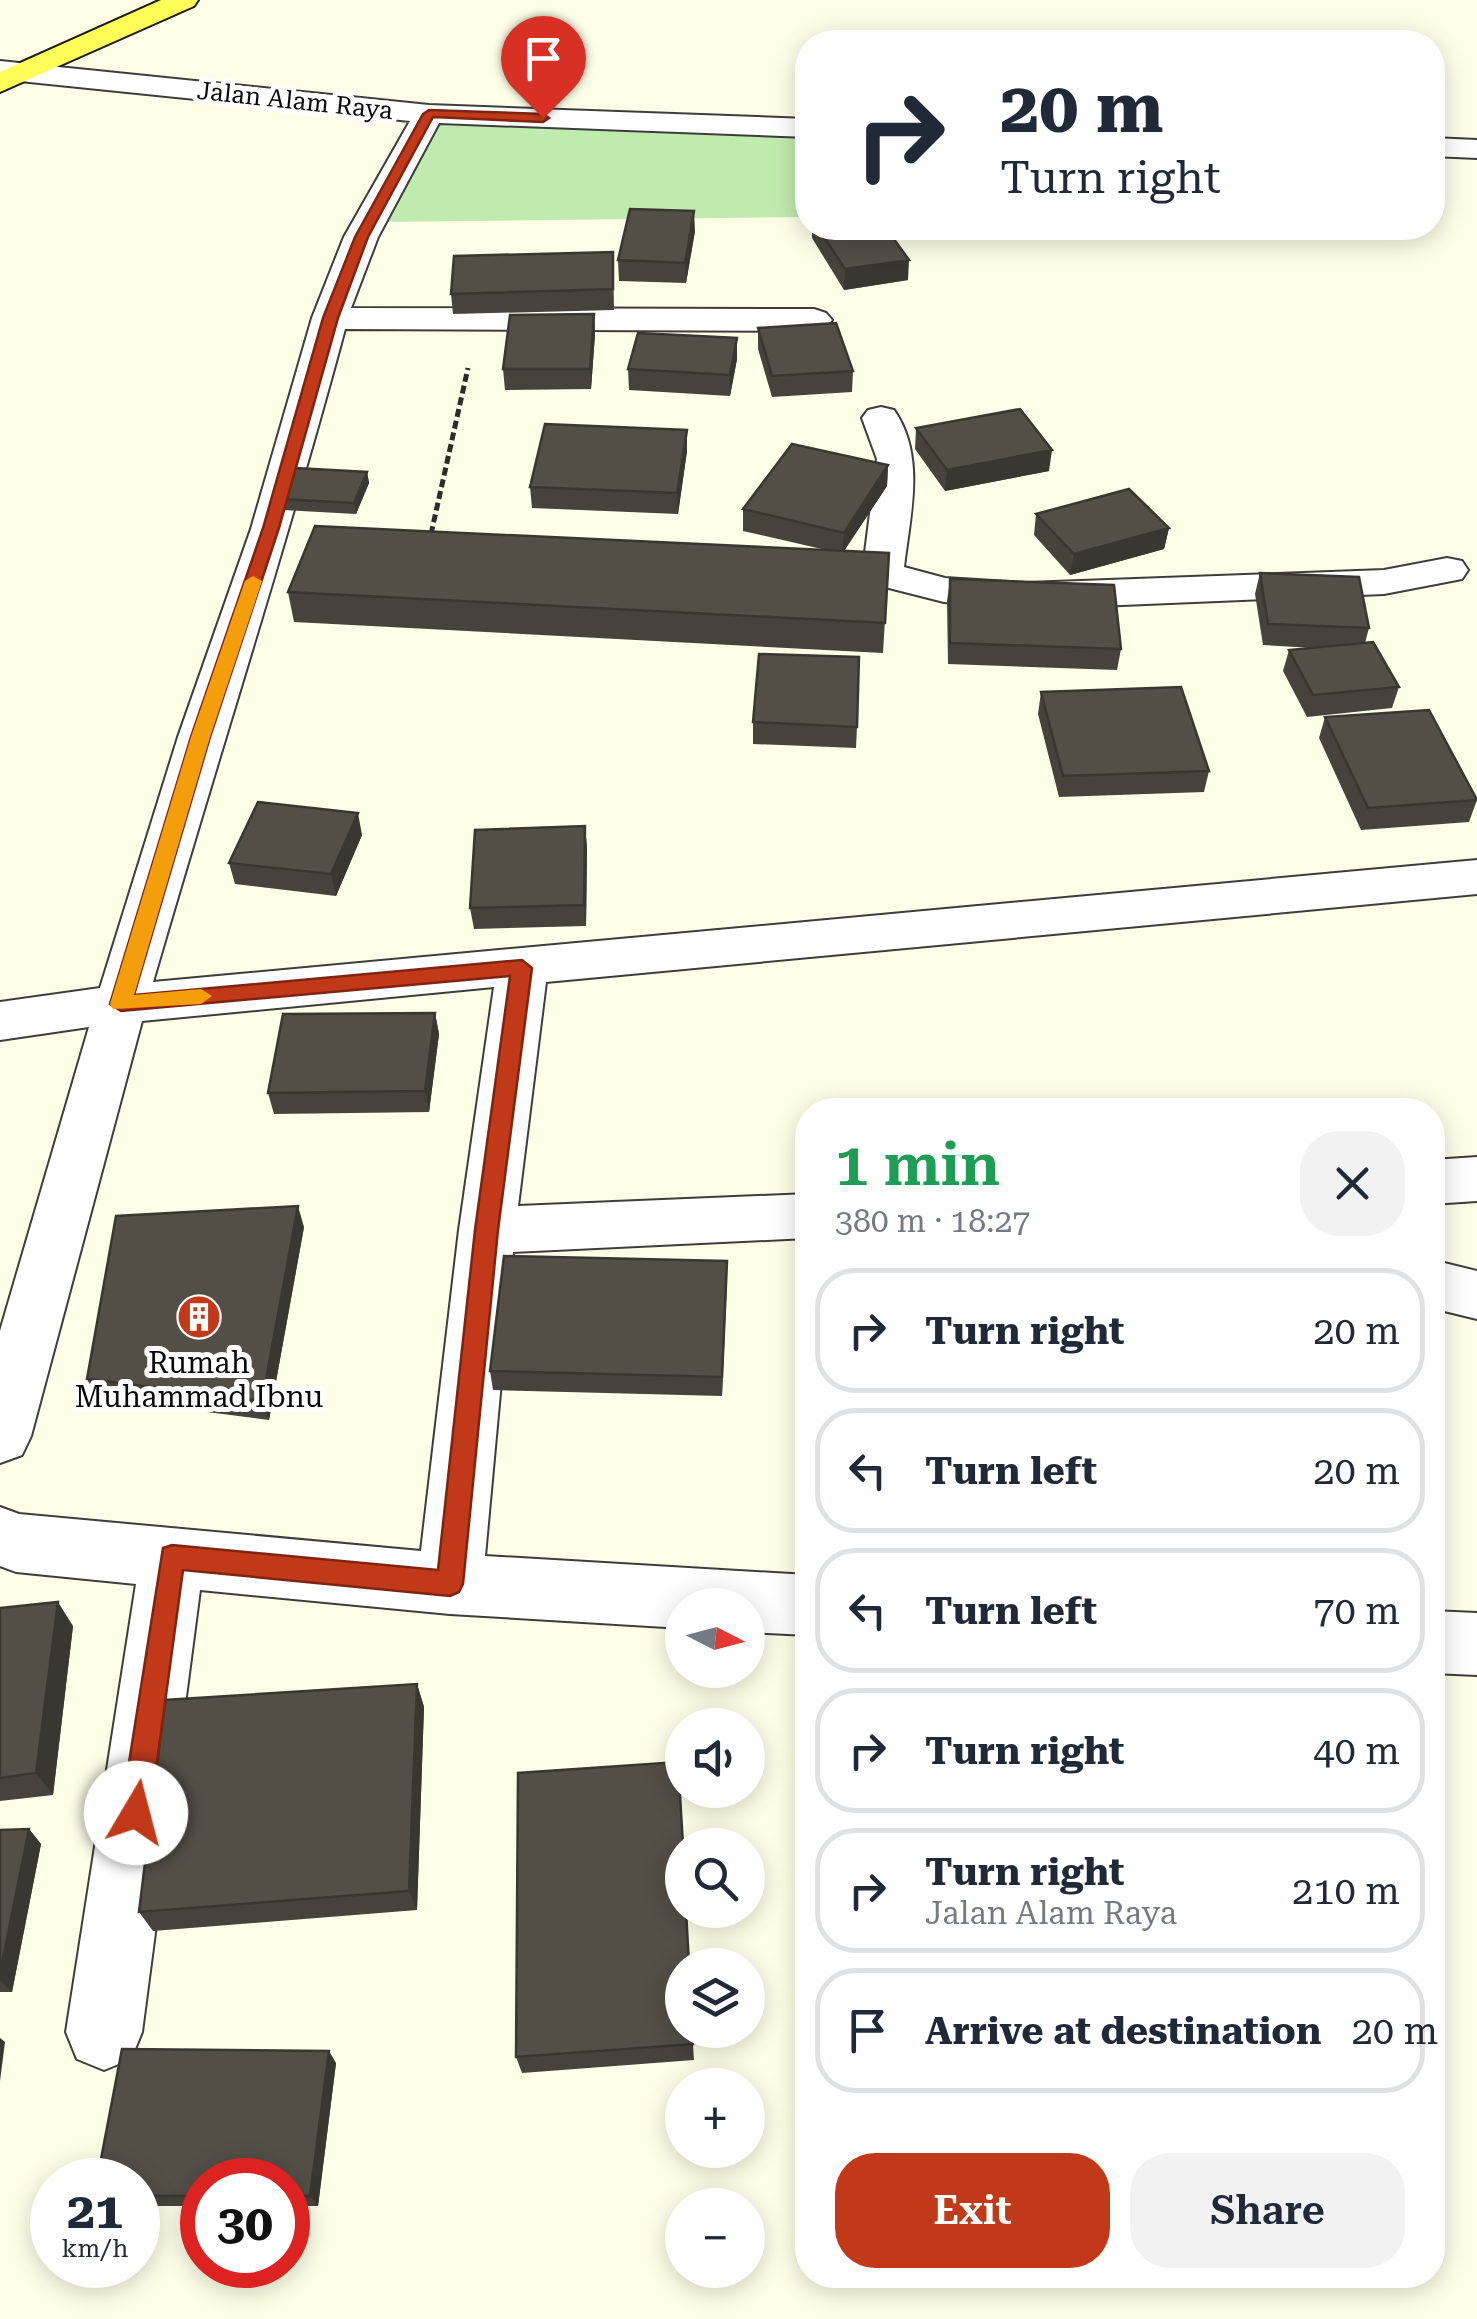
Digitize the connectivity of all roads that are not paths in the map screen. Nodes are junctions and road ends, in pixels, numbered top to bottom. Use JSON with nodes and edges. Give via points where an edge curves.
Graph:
{"nodes":[{"id":1,"x":184,"y":0,"type":"edge"},
{"id":2,"x":8,"y":75,"type":"edge"},
{"id":3,"x":429,"y":114,"type":"junction"},
{"id":4,"x":795,"y":128,"type":"edge"},
{"id":5,"x":1445,"y":148,"type":"edge"},
{"id":6,"x":1477,"y":148,"type":"edge"},
{"id":7,"x":330,"y":318,"type":"junction"},
{"id":8,"x":814,"y":320,"type":"edge"},
{"id":9,"x":881,"y":418,"type":"dead end"},
{"id":10,"x":772,"y":562,"type":"edge"},
{"id":11,"x":1447,"y":570,"type":"dead end"},
{"id":12,"x":884,"y":574,"type":"junction"},
{"id":13,"x":1477,"y":877,"type":"edge"},
{"id":14,"x":522,"y":968,"type":"junction"},
{"id":15,"x":121,"y":1004,"type":"junction"},
{"id":16,"x":0,"y":1021,"type":"edge"},
{"id":17,"x":1477,"y":1179,"type":"edge"},
{"id":18,"x":1445,"y":1181,"type":"edge"},
{"id":19,"x":795,"y":1217,"type":"edge"},
{"id":20,"x":487,"y":1230,"type":"junction"},
{"id":21,"x":1445,"y":1287,"type":"edge"},
{"id":22,"x":1477,"y":1295,"type":"edge"},
{"id":23,"x":0,"y":1436,"type":"edge"},
{"id":24,"x":0,"y":1536,"type":"edge"},
{"id":25,"x":172,"y":1557,"type":"junction"},
{"id":26,"x":450,"y":1584,"type":"junction"},
{"id":27,"x":795,"y":1604,"type":"edge"},
{"id":28,"x":1445,"y":1643,"type":"edge"},
{"id":29,"x":1477,"y":1644,"type":"edge"},
{"id":30,"x":104,"y":2032,"type":"dead end"}],
"edges":[{"from":1,"to":2,"type":"main road"},
{"from":2,"to":3,"type":"street","name":"Jalan Alam Raya"},
{"from":3,"to":4,"type":"street","name":"Jalan Alam Raya"},
{"from":3,"to":7,"type":"street","via":[[362,237]]},
{"from":5,"to":6,"type":"street"},
{"from":7,"to":8,"type":"street"},
{"from":7,"to":15,"type":"street","via":[[289,529],[200,737]]},
{"from":9,"to":12,"type":"street","via":[[896,460]]},
{"from":10,"to":12,"type":"street"},
{"from":11,"to":12,"type":"street","via":[[1384,582],[1026,596],[944,590]]},
{"from":13,"to":14,"type":"street"},
{"from":14,"to":15,"type":"street"},
{"from":14,"to":20,"type":"street"},
{"from":15,"to":16,"type":"street"},
{"from":15,"to":23,"type":"street"},
{"from":17,"to":18,"type":"street"},
{"from":19,"to":20,"type":"street"},
{"from":20,"to":26,"type":"street"},
{"from":21,"to":22,"type":"street"},
{"from":24,"to":25,"type":"street","via":[[16,1543]]},
{"from":25,"to":26,"type":"street"},
{"from":25,"to":30,"type":"street"},
{"from":26,"to":27,"type":"street"},
{"from":28,"to":29,"type":"street"}]}
